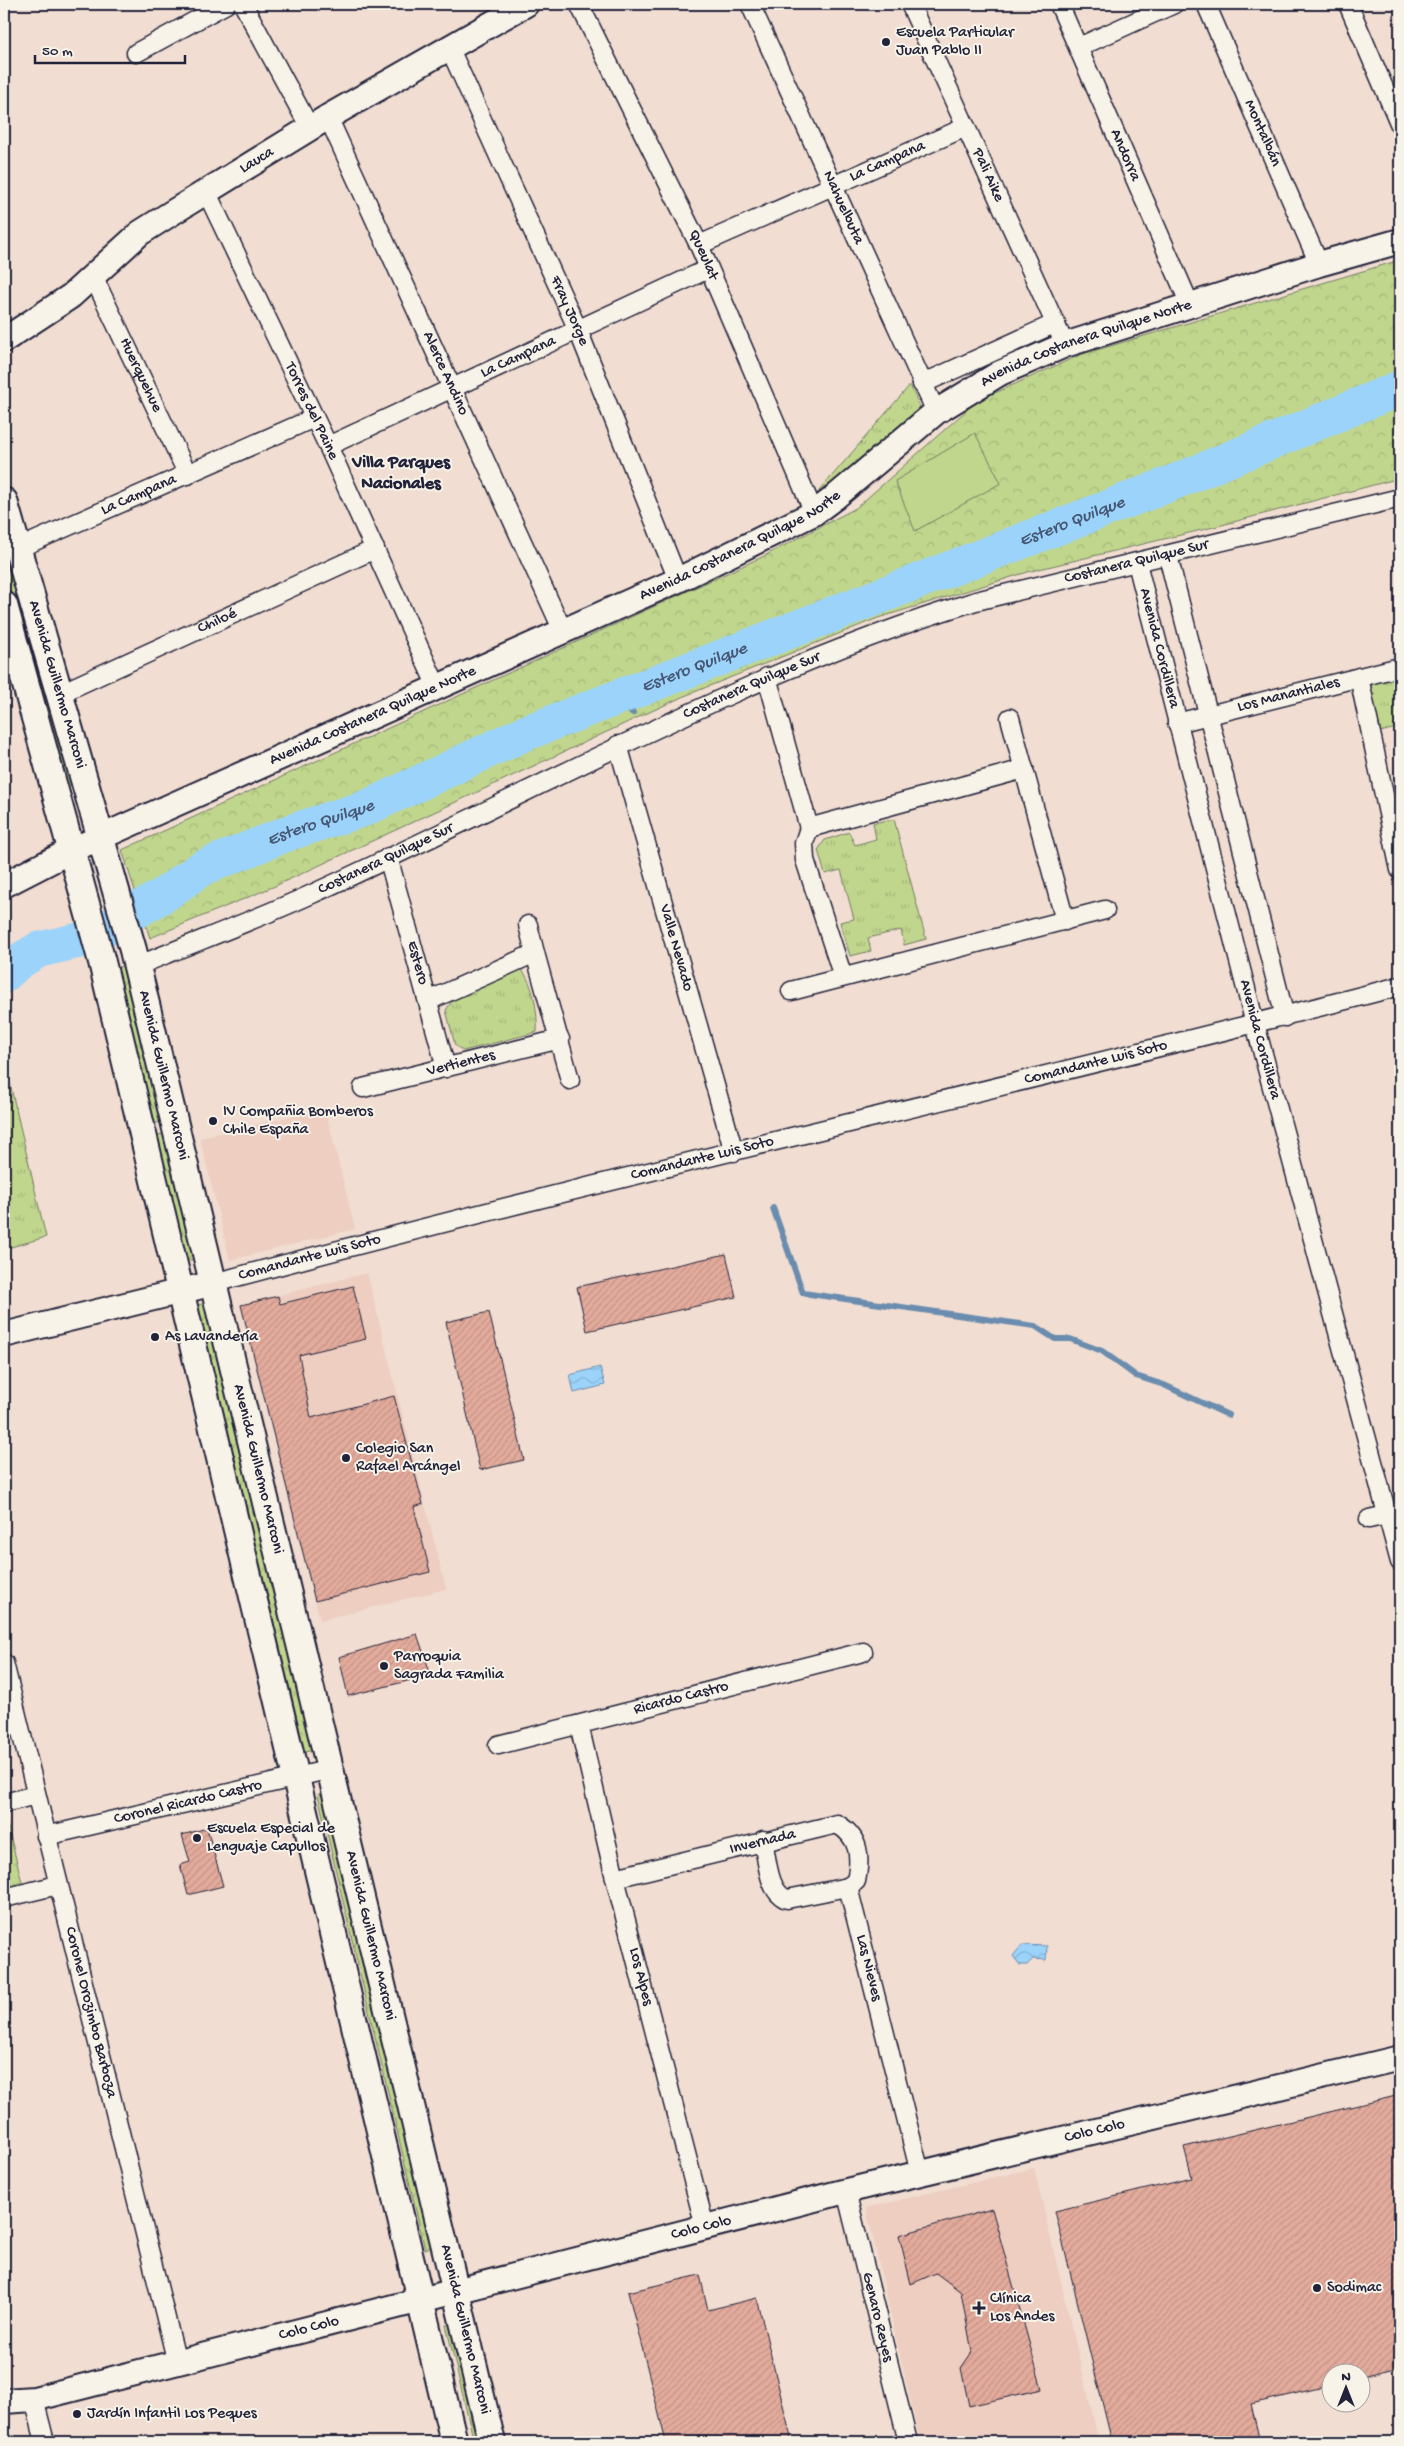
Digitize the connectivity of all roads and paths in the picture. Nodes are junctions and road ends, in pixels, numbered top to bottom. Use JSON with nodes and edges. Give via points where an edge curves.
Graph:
{"nodes":[{"id":1,"x":226,"y":4,"type":"edge"},
{"id":2,"x":243,"y":4,"type":"edge"},
{"id":3,"x":526,"y":4,"type":"edge"},
{"id":4,"x":579,"y":4,"type":"edge"},
{"id":5,"x":750,"y":4,"type":"edge"},
{"id":6,"x":910,"y":4,"type":"edge"},
{"id":7,"x":1059,"y":4,"type":"edge"},
{"id":8,"x":1174,"y":4,"type":"edge"},
{"id":9,"x":1206,"y":4,"type":"edge"},
{"id":10,"x":1348,"y":4,"type":"edge"},
{"id":11,"x":449,"y":47,"type":"junction"},
{"id":12,"x":1079,"y":47,"type":"junction"},
{"id":13,"x":136,"y":53,"type":"dead end"},
{"id":14,"x":319,"y":122,"type":"junction"},
{"id":15,"x":1400,"y":125,"type":"edge"},
{"id":16,"x":966,"y":127,"type":"junction"},
{"id":17,"x":832,"y":187,"type":"junction"},
{"id":18,"x":206,"y":191,"type":"junction"},
{"id":19,"x":1400,"y":242,"type":"edge"},
{"id":20,"x":699,"y":246,"type":"junction"},
{"id":21,"x":1319,"y":264,"type":"junction"},
{"id":22,"x":708,"y":269,"type":"junction"},
{"id":23,"x":93,"y":276,"type":"junction"},
{"id":24,"x":1191,"y":307,"type":"junction"},
{"id":25,"x":1056,"y":323,"type":"junction"},
{"id":26,"x":578,"y":330,"type":"junction"},
{"id":27,"x":4,"y":340,"type":"edge"},
{"id":28,"x":1065,"y":345,"type":"junction"},
{"id":29,"x":922,"y":384,"type":"junction"},
{"id":30,"x":452,"y":388,"type":"junction"},
{"id":31,"x":936,"y":412,"type":"junction"},
{"id":32,"x":314,"y":418,"type":"junction"},
{"id":33,"x":328,"y":446,"type":"junction"},
{"id":34,"x":188,"y":475,"type":"junction"},
{"id":35,"x":1400,"y":498,"type":"edge"},
{"id":36,"x":4,"y":500,"type":"edge"},
{"id":37,"x":814,"y":512,"type":"junction"},
{"id":38,"x":19,"y":548,"type":"junction"},
{"id":39,"x":375,"y":549,"type":"junction"},
{"id":40,"x":1168,"y":556,"type":"junction"},
{"id":41,"x":1137,"y":563,"type":"junction"},
{"id":42,"x":678,"y":580,"type":"junction"},
{"id":43,"x":4,"y":605,"type":"edge"},
{"id":44,"x":563,"y":631,"type":"junction"},
{"id":45,"x":10,"y":645,"type":"edge"},
{"id":46,"x":1400,"y":667,"type":"edge"},
{"id":47,"x":767,"y":677,"type":"junction"},
{"id":48,"x":1359,"y":678,"type":"junction"},
{"id":49,"x":437,"y":687,"type":"junction"},
{"id":50,"x":61,"y":693,"type":"junction"},
{"id":51,"x":1208,"y":715,"type":"junction"},
{"id":52,"x":1010,"y":718,"type":"dead end"},
{"id":53,"x":1177,"y":723,"type":"junction"},
{"id":54,"x":618,"y":745,"type":"junction"},
{"id":55,"x":1024,"y":769,"type":"junction"},
{"id":56,"x":809,"y":828,"type":"junction"},
{"id":57,"x":101,"y":837,"type":"junction"},
{"id":58,"x":1398,"y":844,"type":"edge"},
{"id":59,"x":72,"y":850,"type":"junction"},
{"id":60,"x":388,"y":857,"type":"junction"},
{"id":61,"x":1400,"y":870,"type":"edge"},
{"id":62,"x":4,"y":885,"type":"edge"},
{"id":63,"x":1105,"y":910,"type":"dead end"},
{"id":64,"x":1064,"y":921,"type":"junction"},
{"id":65,"x":528,"y":925,"type":"dead end"},
{"id":66,"x":535,"y":953,"type":"junction"},
{"id":67,"x":135,"y":958,"type":"junction"},
{"id":68,"x":843,"y":978,"type":"junction"},
{"id":69,"x":1400,"y":986,"type":"edge"},
{"id":70,"x":791,"y":991,"type":"dead end"},
{"id":71,"x":428,"y":1001,"type":"junction"},
{"id":72,"x":1284,"y":1017,"type":"junction"},
{"id":73,"x":1255,"y":1024,"type":"junction"},
{"id":74,"x":560,"y":1039,"type":"junction"},
{"id":75,"x":446,"y":1068,"type":"junction"},
{"id":76,"x":570,"y":1080,"type":"dead end"},
{"id":77,"x":362,"y":1088,"type":"dead end"},
{"id":78,"x":175,"y":1124,"type":"junction"},
{"id":79,"x":143,"y":1133,"type":"junction"},
{"id":80,"x":734,"y":1152,"type":"junction"},
{"id":81,"x":214,"y":1283,"type":"junction"},
{"id":82,"x":181,"y":1292,"type":"junction"},
{"id":83,"x":4,"y":1335,"type":"edge"},
{"id":84,"x":1394,"y":1513,"type":"edge"},
{"id":85,"x":1369,"y":1519,"type":"dead end"},
{"id":86,"x":1400,"y":1562,"type":"edge"},
{"id":87,"x":863,"y":1652,"type":"dead end"},
{"id":88,"x":4,"y":1663,"type":"edge"},
{"id":89,"x":579,"y":1725,"type":"junction"},
{"id":90,"x":498,"y":1745,"type":"dead end"},
{"id":91,"x":331,"y":1769,"type":"junction"},
{"id":92,"x":296,"y":1778,"type":"junction"},
{"id":93,"x":36,"y":1795,"type":"junction"},
{"id":94,"x":4,"y":1803,"type":"edge"},
{"id":95,"x":46,"y":1836,"type":"junction"},
{"id":96,"x":763,"y":1840,"type":"junction"},
{"id":97,"x":615,"y":1878,"type":"junction"},
{"id":98,"x":58,"y":1885,"type":"junction"},
{"id":99,"x":848,"y":1887,"type":"junction"},
{"id":100,"x":4,"y":1898,"type":"edge"},
{"id":101,"x":1400,"y":2058,"type":"edge"},
{"id":102,"x":920,"y":2174,"type":"junction"},
{"id":103,"x":846,"y":2191,"type":"junction"},
{"id":104,"x":704,"y":2227,"type":"junction"},
{"id":105,"x":457,"y":2291,"type":"junction"},
{"id":106,"x":420,"y":2300,"type":"junction"},
{"id":107,"x":177,"y":2363,"type":"junction"},
{"id":108,"x":34,"y":2399,"type":"junction"},
{"id":109,"x":4,"y":2401,"type":"edge"},
{"id":110,"x":45,"y":2442,"type":"edge"},
{"id":111,"x":454,"y":2442,"type":"edge"},
{"id":112,"x":492,"y":2442,"type":"edge"},
{"id":113,"x":908,"y":2442,"type":"edge"}],
"edges":[{"from":1,"to":13,"type":"street"},
{"from":2,"to":14,"type":"street","name":"Alerce Andino"},
{"from":3,"to":11,"type":"street","name":"Lauca"},
{"from":4,"to":20,"type":"street","name":"Queulat"},
{"from":5,"to":17,"type":"street","name":"Nahuelbuta"},
{"from":6,"to":16,"type":"street","name":"Pali Aike"},
{"from":7,"to":12,"type":"street","name":"Andorra"},
{"from":8,"to":12,"type":"street"},
{"from":9,"to":21,"type":"street","name":"Montalbán"},
{"from":10,"to":15,"type":"street"},
{"from":11,"to":14,"type":"street","name":"Lauca"},
{"from":11,"to":26,"type":"street","name":"Fray Jorge"},
{"from":12,"to":24,"type":"street","name":"Andorra"},
{"from":14,"to":18,"type":"street","name":"Lauca"},
{"from":14,"to":30,"type":"street","name":"Alerce Andino"},
{"from":16,"to":17,"type":"street","name":"La Campana"},
{"from":16,"to":25,"type":"street","name":"Pali Aike"},
{"from":17,"to":20,"type":"street","name":"La Campana"},
{"from":17,"to":29,"type":"street","name":"Nahuelbuta"},
{"from":18,"to":23,"type":"street","name":"Lauca","via":[[140,233]]},
{"from":18,"to":32,"type":"street","name":"Torres del Paine"},
{"from":19,"to":21,"type":"street","name":"Avenida Costanera Quilque Norte"},
{"from":20,"to":22,"type":"street","name":"Queulat"},
{"from":21,"to":24,"type":"street","name":"Avenida Costanera Quilque Norte"},
{"from":22,"to":26,"type":"street","name":"La Campana"},
{"from":22,"to":37,"type":"street","name":"Queulat"},
{"from":23,"to":27,"type":"street","name":"Lauca","via":[[71,296]]},
{"from":23,"to":34,"type":"street","name":"Huerquehue"},
{"from":24,"to":28,"type":"street","name":"Avenida Costanera Quilque Norte"},
{"from":25,"to":28,"type":"street","name":"Pali Aike"},
{"from":25,"to":29,"type":"street","name":"Avenida Costanera Quilque Norte"},
{"from":26,"to":30,"type":"street","name":"La Campana"},
{"from":26,"to":42,"type":"street","name":"Fray Jorge"},
{"from":28,"to":31,"type":"street","name":"Avenida Costanera Quilque Norte","via":[[1000,373]]},
{"from":29,"to":31,"type":"street","name":"Nahuelbuta"},
{"from":30,"to":33,"type":"street","name":"La Campana"},
{"from":30,"to":44,"type":"street","name":"Alerce Andino"},
{"from":31,"to":37,"type":"street","name":"Avenida Costanera Quilque Norte"},
{"from":32,"to":33,"type":"street","name":"Torres del Paine"},
{"from":32,"to":34,"type":"street","name":"La Campana"},
{"from":33,"to":39,"type":"street","name":"Torres del Paine"},
{"from":34,"to":38,"type":"street","name":"La Campana"},
{"from":35,"to":40,"type":"street","name":"Costanera Quilque Sur"},
{"from":36,"to":38,"type":"main road","name":"Avenida Guillermo Marconi"},
{"from":37,"to":42,"type":"street","name":"Avenida Costanera Quilque Norte"},
{"from":38,"to":50,"type":"main road","name":"Avenida Guillermo Marconi"},
{"from":39,"to":49,"type":"street","name":"Torres del Paine"},
{"from":39,"to":50,"type":"street","name":"Chiloé"},
{"from":40,"to":41,"type":"street","name":"Costanera Quilque Sur"},
{"from":40,"to":51,"type":"street","name":"Avenida Cordillera"},
{"from":41,"to":47,"type":"street","name":"Costanera Quilque Sur","via":[[949,609]]},
{"from":41,"to":53,"type":"street","name":"Avenida Cordillera"},
{"from":42,"to":44,"type":"street","name":"Avenida Costanera Quilque Norte"},
{"from":43,"to":45,"type":"main road","name":"Avenida Guillermo Marconi"},
{"from":44,"to":49,"type":"street","name":"Avenida Costanera Quilque Norte"},
{"from":45,"to":59,"type":"main road","name":"Avenida Guillermo Marconi"},
{"from":46,"to":48,"type":"street","name":"Los Manantiales"},
{"from":47,"to":54,"type":"street","name":"Costanera Quilque Sur"},
{"from":47,"to":56,"type":"street"},
{"from":48,"to":51,"type":"street","name":"Los Manantiales"},
{"from":48,"to":58,"type":"street"},
{"from":49,"to":57,"type":"street","name":"Avenida Costanera Quilque Norte"},
{"from":50,"to":57,"type":"main road","name":"Avenida Guillermo Marconi"},
{"from":51,"to":53,"type":"street","name":"Los Manantiales"},
{"from":51,"to":72,"type":"street","name":"Avenida Cordillera"},
{"from":52,"to":55,"type":"street"},
{"from":53,"to":73,"type":"street","name":"Avenida Cordillera"},
{"from":54,"to":60,"type":"street","name":"Costanera Quilque Sur"},
{"from":54,"to":80,"type":"street","name":"Valle Nevado"},
{"from":55,"to":56,"type":"street"},
{"from":55,"to":64,"type":"street"},
{"from":56,"to":68,"type":"street","via":[[804,843],[805,860]]},
{"from":57,"to":59,"type":"street","name":"Avenida Costanera Quilque Norte"},
{"from":57,"to":67,"type":"main road","name":"Avenida Guillermo Marconi"},
{"from":58,"to":61,"type":"street"},
{"from":59,"to":62,"type":"street","name":"Avenida Costanera Quilque Norte"},
{"from":59,"to":79,"type":"main road","name":"Avenida Guillermo Marconi"},
{"from":60,"to":67,"type":"street","name":"Costanera Quilque Sur","via":[[310,895]]},
{"from":60,"to":71,"type":"street","name":"Estero"},
{"from":63,"to":64,"type":"street"},
{"from":64,"to":68,"type":"street"},
{"from":65,"to":66,"type":"street"},
{"from":66,"to":71,"type":"street"},
{"from":66,"to":74,"type":"street"},
{"from":67,"to":78,"type":"main road","name":"Avenida Guillermo Marconi"},
{"from":68,"to":70,"type":"street"},
{"from":69,"to":72,"type":"street","name":"Comandante Luis Soto"},
{"from":71,"to":75,"type":"street","name":"Estero"},
{"from":72,"to":73,"type":"street","name":"Comandante Luis Soto"},
{"from":73,"to":80,"type":"street","name":"Comandante Luis Soto"},
{"from":73,"to":84,"type":"street","name":"Avenida Cordillera"},
{"from":74,"to":75,"type":"street","name":"Vertientes"},
{"from":74,"to":76,"type":"street"},
{"from":75,"to":77,"type":"street","name":"Vertientes"},
{"from":78,"to":79,"type":"main road"},
{"from":78,"to":81,"type":"main road","name":"Avenida Guillermo Marconi"},
{"from":79,"to":82,"type":"main road","name":"Avenida Guillermo Marconi"},
{"from":80,"to":81,"type":"street","name":"Comandante Luis Soto"},
{"from":81,"to":82,"type":"street","name":"Comandante Luis Soto"},
{"from":81,"to":91,"type":"main road","name":"Avenida Guillermo Marconi"},
{"from":82,"to":83,"type":"street","name":"Comandante Luis Soto"},
{"from":82,"to":92,"type":"main road","name":"Avenida Guillermo Marconi"},
{"from":84,"to":85,"type":"street"},
{"from":84,"to":86,"type":"street","name":"Avenida Cordillera"},
{"from":87,"to":89,"type":"street","name":"Ricardo Castro"},
{"from":88,"to":93,"type":"street","name":"Coronel Orozimbo Barboza"},
{"from":89,"to":90,"type":"street","name":"Ricardo Castro"},
{"from":89,"to":97,"type":"street","name":"Los Alpes"},
{"from":91,"to":92,"type":"street","name":"Coronel Ricardo Castro"},
{"from":91,"to":105,"type":"main road","name":"Avenida Guillermo Marconi"},
{"from":92,"to":95,"type":"street","name":"Coronel Ricardo Castro"},
{"from":92,"to":106,"type":"main road","name":"Avenida Guillermo Marconi"},
{"from":93,"to":94,"type":"street"},
{"from":93,"to":95,"type":"street","name":"Coronel Orozimbo Barboza"},
{"from":95,"to":98,"type":"street","name":"Coronel Orozimbo Barboza"},
{"from":96,"to":97,"type":"street","name":"Invernada"},
{"from":96,"to":99,"type":"street","via":[[774,1889],[780,1896],[787,1899]]},
{"from":96,"to":99,"type":"street","name":"Invernada","via":[[837,1824],[848,1830],[857,1846],[860,1864],[856,1881]]},
{"from":97,"to":104,"type":"street","name":"Los Alpes"},
{"from":98,"to":100,"type":"street"},
{"from":98,"to":107,"type":"street","name":"Coronel Orozimbo Barboza"},
{"from":99,"to":102,"type":"street","name":"Las Nieves"},
{"from":101,"to":102,"type":"street","name":"Colo Colo"},
{"from":102,"to":103,"type":"street","name":"Colo Colo"},
{"from":103,"to":104,"type":"street","name":"Colo Colo"},
{"from":103,"to":113,"type":"street","name":"Genaro Reyes"},
{"from":104,"to":105,"type":"street","name":"Colo Colo"},
{"from":105,"to":106,"type":"street","name":"Colo Colo"},
{"from":105,"to":112,"type":"main road","name":"Avenida Guillermo Marconi"},
{"from":106,"to":107,"type":"street","name":"Colo Colo"},
{"from":106,"to":111,"type":"main road","name":"Avenida Guillermo Marconi"},
{"from":107,"to":108,"type":"street","name":"Colo Colo"},
{"from":108,"to":109,"type":"street","name":"Colo Colo"},
{"from":108,"to":110,"type":"street"}]}
